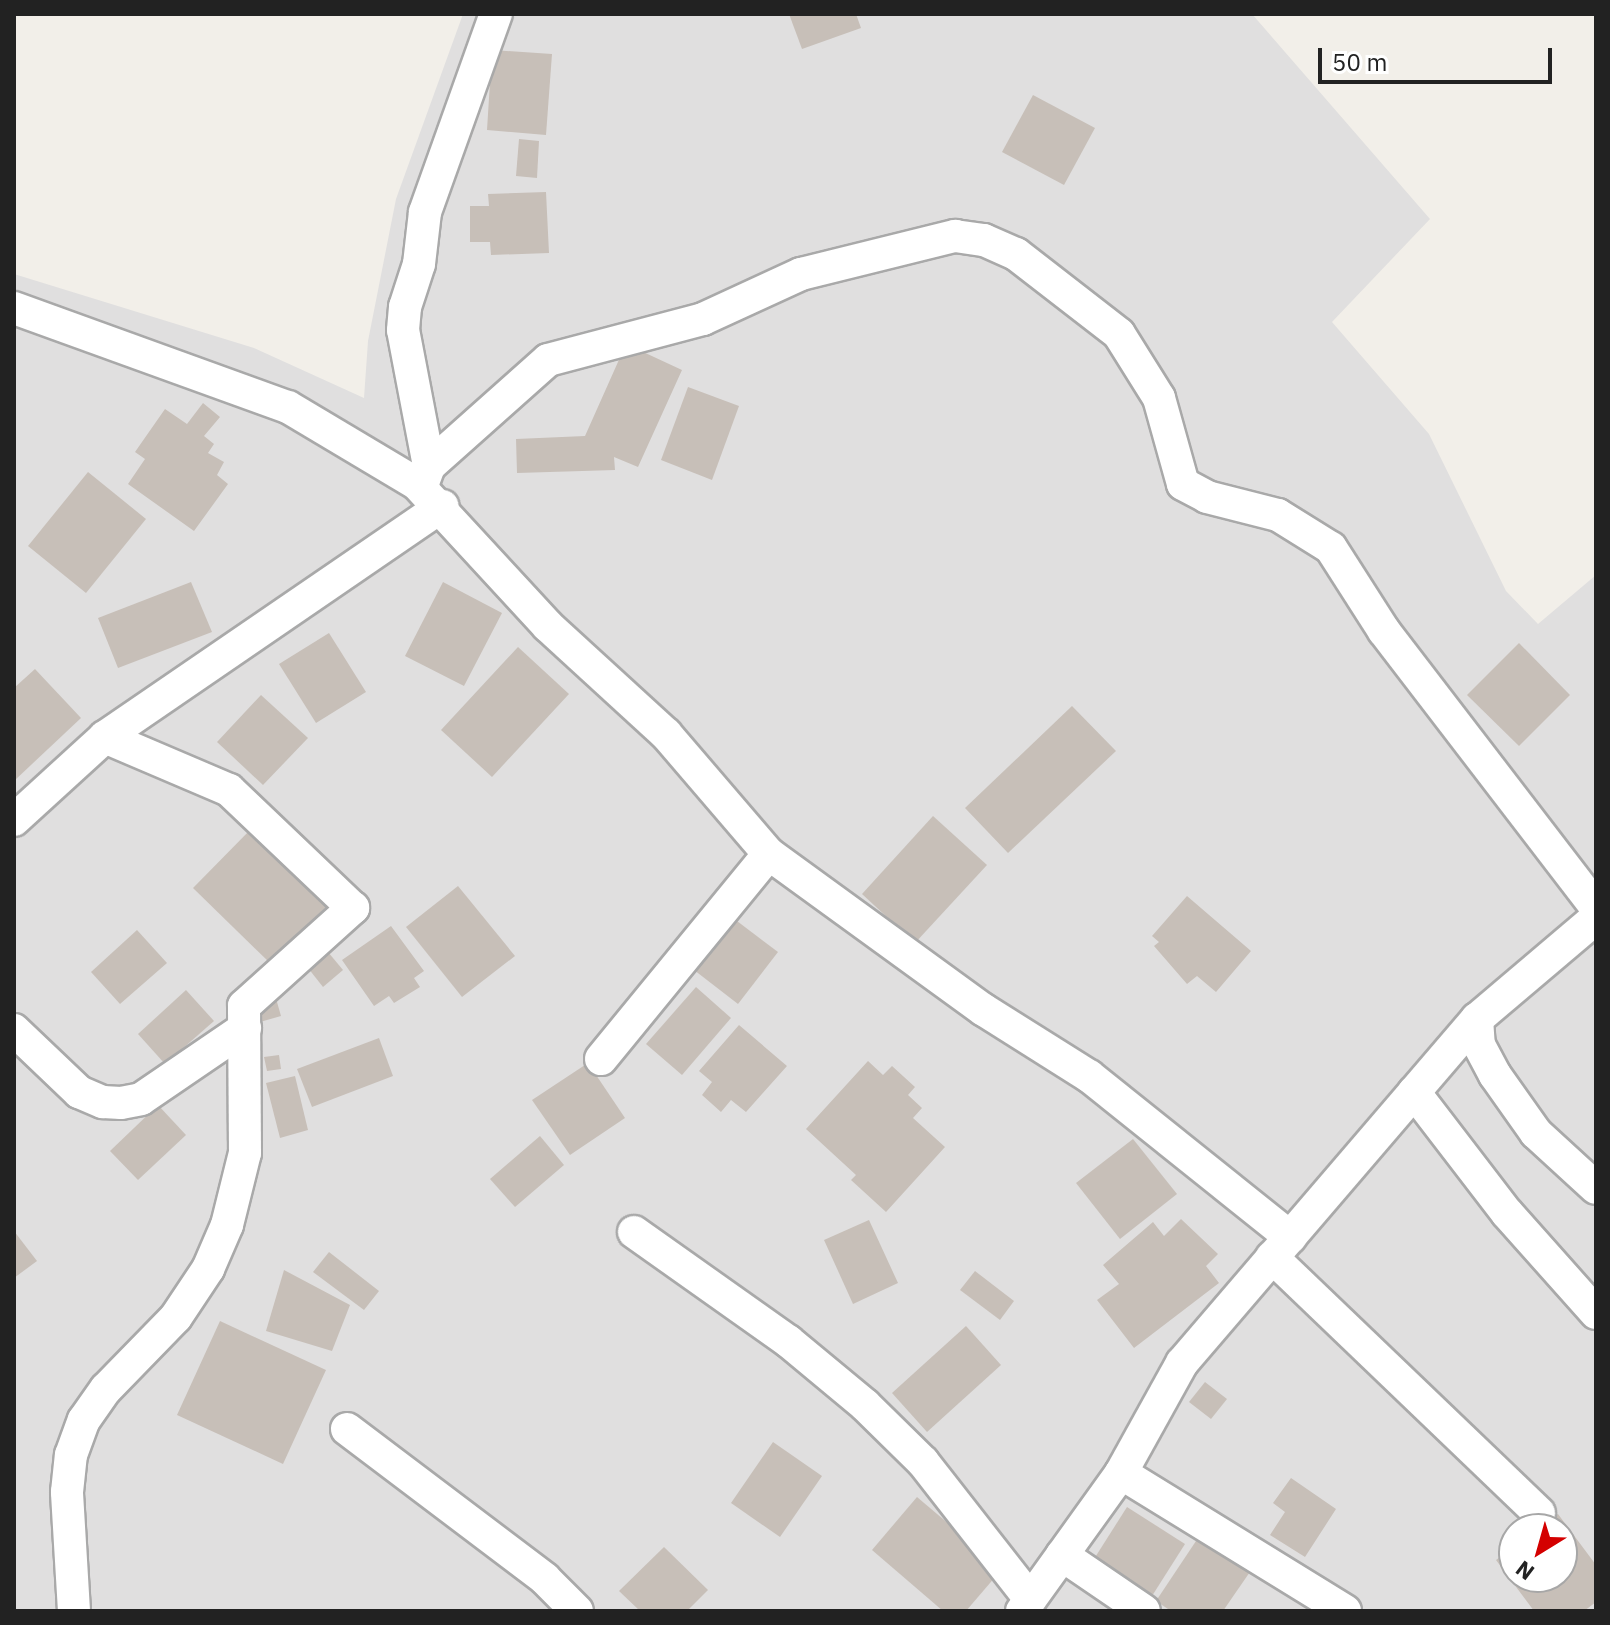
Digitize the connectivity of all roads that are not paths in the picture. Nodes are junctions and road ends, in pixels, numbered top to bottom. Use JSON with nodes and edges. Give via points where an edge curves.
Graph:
{"nodes":[{"id":1,"x":496,"y":14,"type":"edge"},
{"id":2,"x":14,"y":308,"type":"edge"},
{"id":3,"x":431,"y":486,"type":"junction"},
{"id":4,"x":105,"y":737,"type":"junction"},
{"id":5,"x":14,"y":820,"type":"edge"},
{"id":6,"x":769,"y":854,"type":"junction"},
{"id":7,"x":1596,"y":907,"type":"edge"},
{"id":8,"x":1596,"y":918,"type":"edge"},
{"id":9,"x":1477,"y":1019,"type":"junction"},
{"id":10,"x":245,"y":1028,"type":"junction"},
{"id":11,"x":14,"y":1030,"type":"edge"},
{"id":12,"x":601,"y":1059,"type":"dead end"},
{"id":13,"x":1414,"y":1092,"type":"junction"},
{"id":14,"x":1596,"y":1188,"type":"edge"},
{"id":15,"x":634,"y":1232,"type":"dead end"},
{"id":16,"x":1281,"y":1247,"type":"junction"},
{"id":17,"x":1596,"y":1313,"type":"edge"},
{"id":18,"x":347,"y":1429,"type":"dead end"},
{"id":19,"x":1121,"y":1473,"type":"junction"},
{"id":20,"x":1539,"y":1513,"type":"dead end"},
{"id":21,"x":1062,"y":1555,"type":"junction"},
{"id":22,"x":1026,"y":1605,"type":"edge"},
{"id":23,"x":1329,"y":1607,"type":"edge"},
{"id":24,"x":74,"y":1611,"type":"edge"},
{"id":25,"x":577,"y":1611,"type":"edge"},
{"id":26,"x":1144,"y":1611,"type":"edge"}],
"edges":[{"from":1,"to":3,"type":"street","via":[[425,212],[419,264],[405,307],[403,330]]},
{"from":2,"to":3,"type":"street","via":[[288,407]]},
{"from":3,"to":4,"type":"street"},
{"from":3,"to":6,"type":"street","via":[[548,626],[666,734]]},
{"from":3,"to":7,"type":"street","via":[[548,360],[703,319],[801,274],[955,236],[984,240],[1016,254],[1119,334],[1159,398],[1183,484],[1207,497],[1278,515],[1331,548],[1384,631]]},
{"from":4,"to":5,"type":"street"},
{"from":4,"to":10,"type":"street","via":[[229,790],[353,908],[257,990],[244,1006]]},
{"from":6,"to":12,"type":"street"},
{"from":6,"to":16,"type":"street","via":[[984,1010],[1126,1103]]},
{"from":8,"to":9,"type":"street"},
{"from":9,"to":13,"type":"street"},
{"from":9,"to":14,"type":"street","via":[[1479,1045],[1495,1075],[1536,1133]]},
{"from":10,"to":11,"type":"street","via":[[141,1099],[121,1103],[79,1092]]},
{"from":10,"to":24,"type":"street","via":[[245,1153],[227,1225],[208,1269],[176,1317],[106,1389],[84,1420],[71,1455],[67,1492]]},
{"from":13,"to":16,"type":"street"},
{"from":13,"to":17,"type":"street","via":[[1507,1213]]},
{"from":15,"to":22,"type":"street","via":[[788,1341],[865,1405],[923,1462]]},
{"from":16,"to":19,"type":"street","via":[[1182,1363]]},
{"from":16,"to":20,"type":"street"},
{"from":18,"to":25,"type":"street","via":[[545,1579]]},
{"from":19,"to":21,"type":"street"},
{"from":19,"to":23,"type":"street"},
{"from":21,"to":22,"type":"street"},
{"from":21,"to":26,"type":"street"}]}
